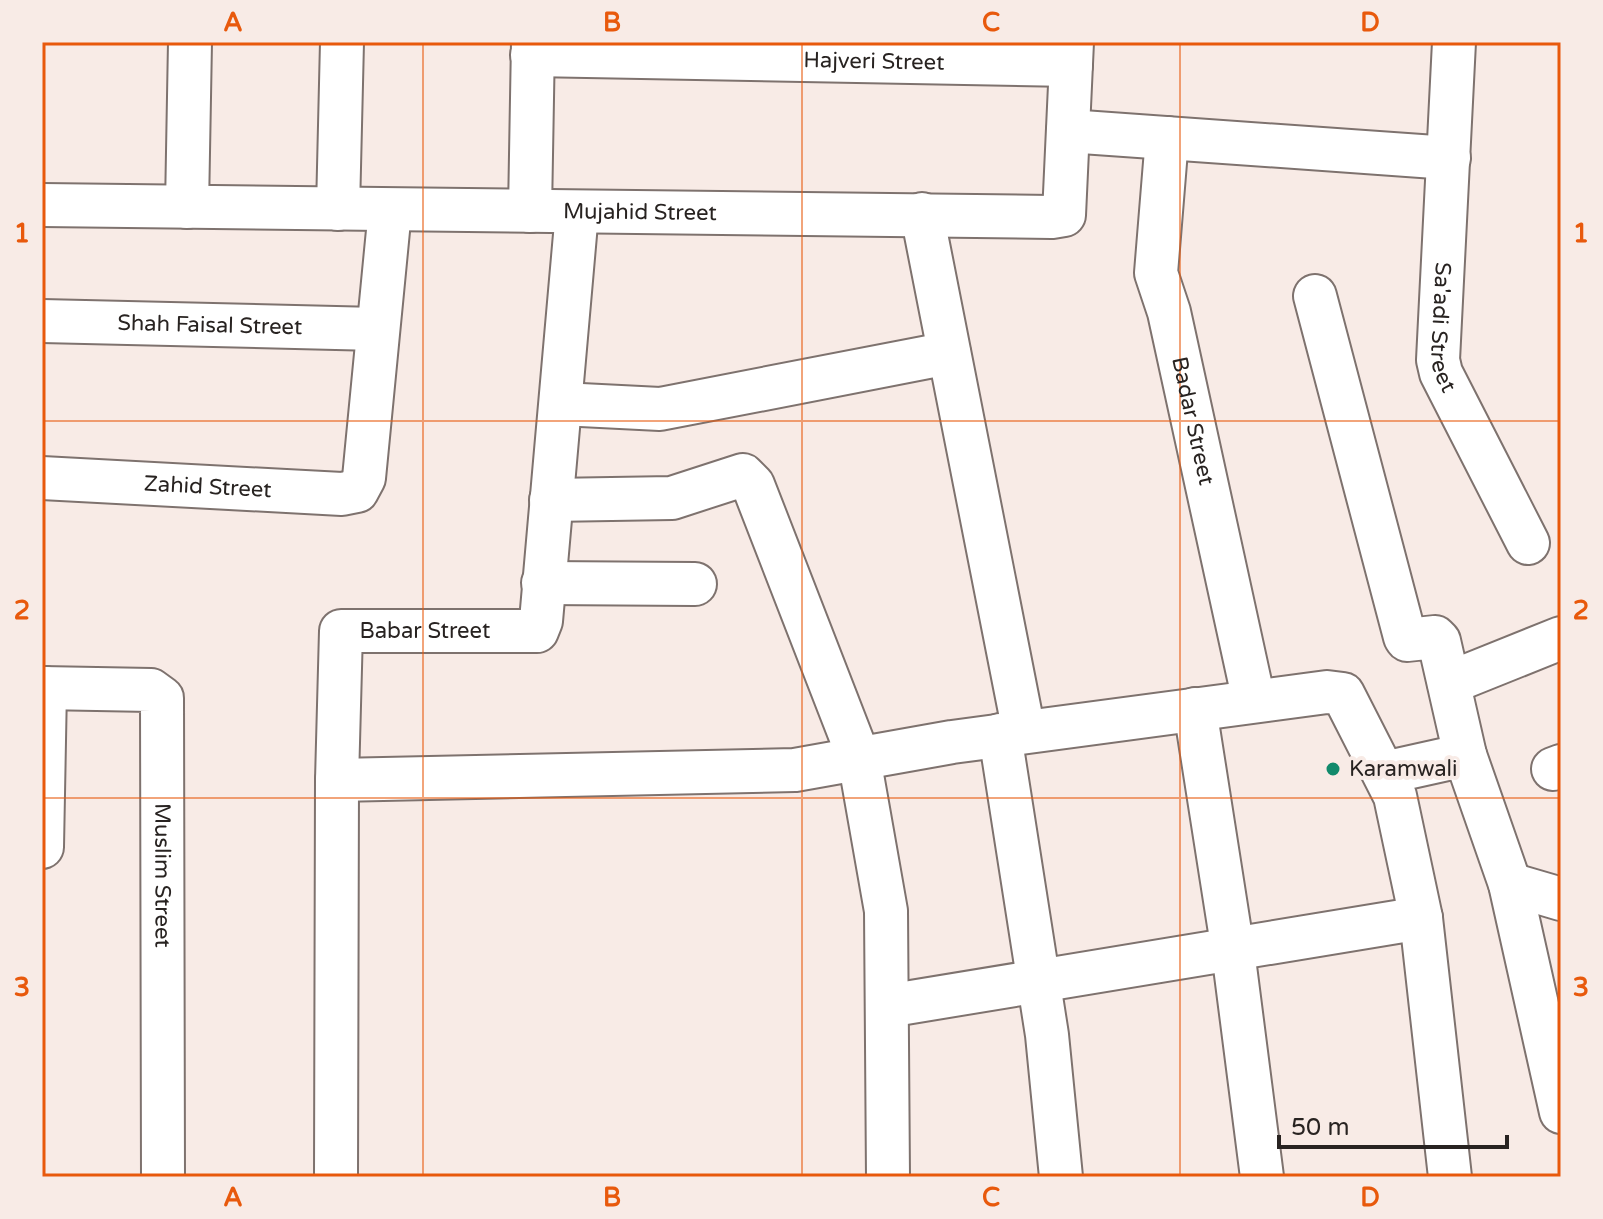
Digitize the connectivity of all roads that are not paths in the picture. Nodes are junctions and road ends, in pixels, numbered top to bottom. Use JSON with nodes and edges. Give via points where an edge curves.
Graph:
{"nodes":[{"id":1,"x":190,"y":42,"type":"edge"},
{"id":2,"x":342,"y":42,"type":"edge"},
{"id":3,"x":1454,"y":42,"type":"edge"},
{"id":4,"x":532,"y":49,"type":"edge"},
{"id":5,"x":1071,"y":53,"type":"edge"},
{"id":6,"x":1068,"y":131,"type":"junction"},
{"id":7,"x":1167,"y":138,"type":"junction"},
{"id":8,"x":1449,"y":158,"type":"junction"},
{"id":9,"x":42,"y":205,"type":"edge"},
{"id":10,"x":187,"y":207,"type":"junction"},
{"id":11,"x":338,"y":209,"type":"junction"},
{"id":12,"x":390,"y":210,"type":"junction"},
{"id":13,"x":530,"y":211,"type":"junction"},
{"id":14,"x":577,"y":212,"type":"junction"},
{"id":15,"x":922,"y":214,"type":"junction"},
{"id":16,"x":1315,"y":296,"type":"dead end"},
{"id":17,"x":42,"y":321,"type":"edge"},
{"id":18,"x":377,"y":329,"type":"junction"},
{"id":19,"x":949,"y":353,"type":"junction"},
{"id":20,"x":561,"y":404,"type":"junction"},
{"id":21,"x":42,"y":478,"type":"edge"},
{"id":22,"x":551,"y":500,"type":"junction"},
{"id":23,"x":1528,"y":543,"type":"dead end"},
{"id":24,"x":543,"y":583,"type":"junction"},
{"id":25,"x":695,"y":584,"type":"dead end"},
{"id":26,"x":1561,"y":638,"type":"edge"},
{"id":27,"x":1449,"y":683,"type":"junction"},
{"id":28,"x":44,"y":688,"type":"edge"},
{"id":29,"x":1254,"y":701,"type":"junction"},
{"id":30,"x":1195,"y":709,"type":"junction"},
{"id":31,"x":1012,"y":734,"type":"junction"},
{"id":32,"x":1465,"y":755,"type":"junction"},
{"id":33,"x":43,"y":757,"type":"edge"},
{"id":34,"x":859,"y":758,"type":"junction"},
{"id":35,"x":1384,"y":773,"type":"junction"},
{"id":36,"x":337,"y":780,"type":"junction"},
{"id":37,"x":42,"y":847,"type":"edge"},
{"id":38,"x":1510,"y":884,"type":"junction"},
{"id":39,"x":1561,"y":899,"type":"edge"},
{"id":40,"x":1421,"y":918,"type":"junction"},
{"id":41,"x":1233,"y":951,"type":"junction"},
{"id":42,"x":1039,"y":981,"type":"junction"},
{"id":43,"x":887,"y":1006,"type":"junction"},
{"id":44,"x":1561,"y":1112,"type":"edge"},
{"id":45,"x":163,"y":1177,"type":"edge"},
{"id":46,"x":336,"y":1177,"type":"edge"},
{"id":47,"x":888,"y":1177,"type":"edge"},
{"id":48,"x":1061,"y":1177,"type":"edge"},
{"id":49,"x":1262,"y":1177,"type":"edge"},
{"id":50,"x":1450,"y":1177,"type":"edge"}],
"edges":[{"from":1,"to":10,"type":"street"},
{"from":2,"to":11,"type":"street"},
{"from":3,"to":8,"type":"street","name":"Sa'adi Street"},
{"from":4,"to":5,"type":"street","name":"Hajveri Street"},
{"from":4,"to":13,"type":"street"},
{"from":5,"to":6,"type":"street","name":"Mujahid Street"},
{"from":6,"to":7,"type":"street"},
{"from":6,"to":15,"type":"street","name":"Mujahid Street","via":[[1064,215]]},
{"from":7,"to":8,"type":"street"},
{"from":7,"to":29,"type":"street","name":"Badar Street","via":[[1156,273]]},
{"from":8,"to":23,"type":"street","name":"Sa'adi Street","via":[[1438,360]]},
{"from":9,"to":10,"type":"street","name":"Mujahid Street"},
{"from":10,"to":11,"type":"street","name":"Mujahid Street"},
{"from":11,"to":12,"type":"street","name":"Mujahid Street"},
{"from":12,"to":13,"type":"street","name":"Mujahid Street"},
{"from":12,"to":18,"type":"street"},
{"from":13,"to":14,"type":"street","name":"Mujahid Street"},
{"from":14,"to":15,"type":"street","name":"Mujahid Street"},
{"from":14,"to":20,"type":"street","name":"Babar Street"},
{"from":15,"to":19,"type":"street"},
{"from":16,"to":27,"type":"street","via":[[1405,637],[1439,641]]},
{"from":17,"to":18,"type":"street","name":"Shah Faisal Street"},
{"from":18,"to":21,"type":"street","name":"Zahid Street","via":[[364,478],[357,491]]},
{"from":19,"to":20,"type":"street","via":[[660,409]]},
{"from":19,"to":31,"type":"street"},
{"from":20,"to":22,"type":"street","name":"Babar Street"},
{"from":22,"to":24,"type":"street","name":"Babar Street"},
{"from":22,"to":34,"type":"street","via":[[672,498],[743,475],[753,485]]},
{"from":24,"to":25,"type":"street"},
{"from":24,"to":36,"type":"street","name":"Babar Street","via":[[537,631],[341,631]]},
{"from":26,"to":27,"type":"street"},
{"from":27,"to":32,"type":"street"},
{"from":28,"to":33,"type":"street"},
{"from":28,"to":45,"type":"street","name":"Muslim Street","via":[[151,690],[162,698]]},
{"from":29,"to":30,"type":"street"},
{"from":29,"to":35,"type":"street","via":[[1343,694]]},
{"from":30,"to":31,"type":"street"},
{"from":30,"to":41,"type":"street"},
{"from":31,"to":34,"type":"street"},
{"from":31,"to":42,"type":"street"},
{"from":32,"to":35,"type":"street"},
{"from":32,"to":38,"type":"street"},
{"from":33,"to":37,"type":"street"},
{"from":34,"to":36,"type":"street","via":[[795,770]]},
{"from":34,"to":43,"type":"street","via":[[886,911]]},
{"from":35,"to":40,"type":"street","via":[[1395,796]]},
{"from":36,"to":46,"type":"street","name":"Babar Street"},
{"from":38,"to":39,"type":"street"},
{"from":38,"to":44,"type":"street"},
{"from":40,"to":41,"type":"street"},
{"from":40,"to":50,"type":"street"},
{"from":41,"to":42,"type":"street"},
{"from":41,"to":49,"type":"street"},
{"from":42,"to":43,"type":"street"},
{"from":42,"to":48,"type":"street"},
{"from":43,"to":47,"type":"street"}]}
